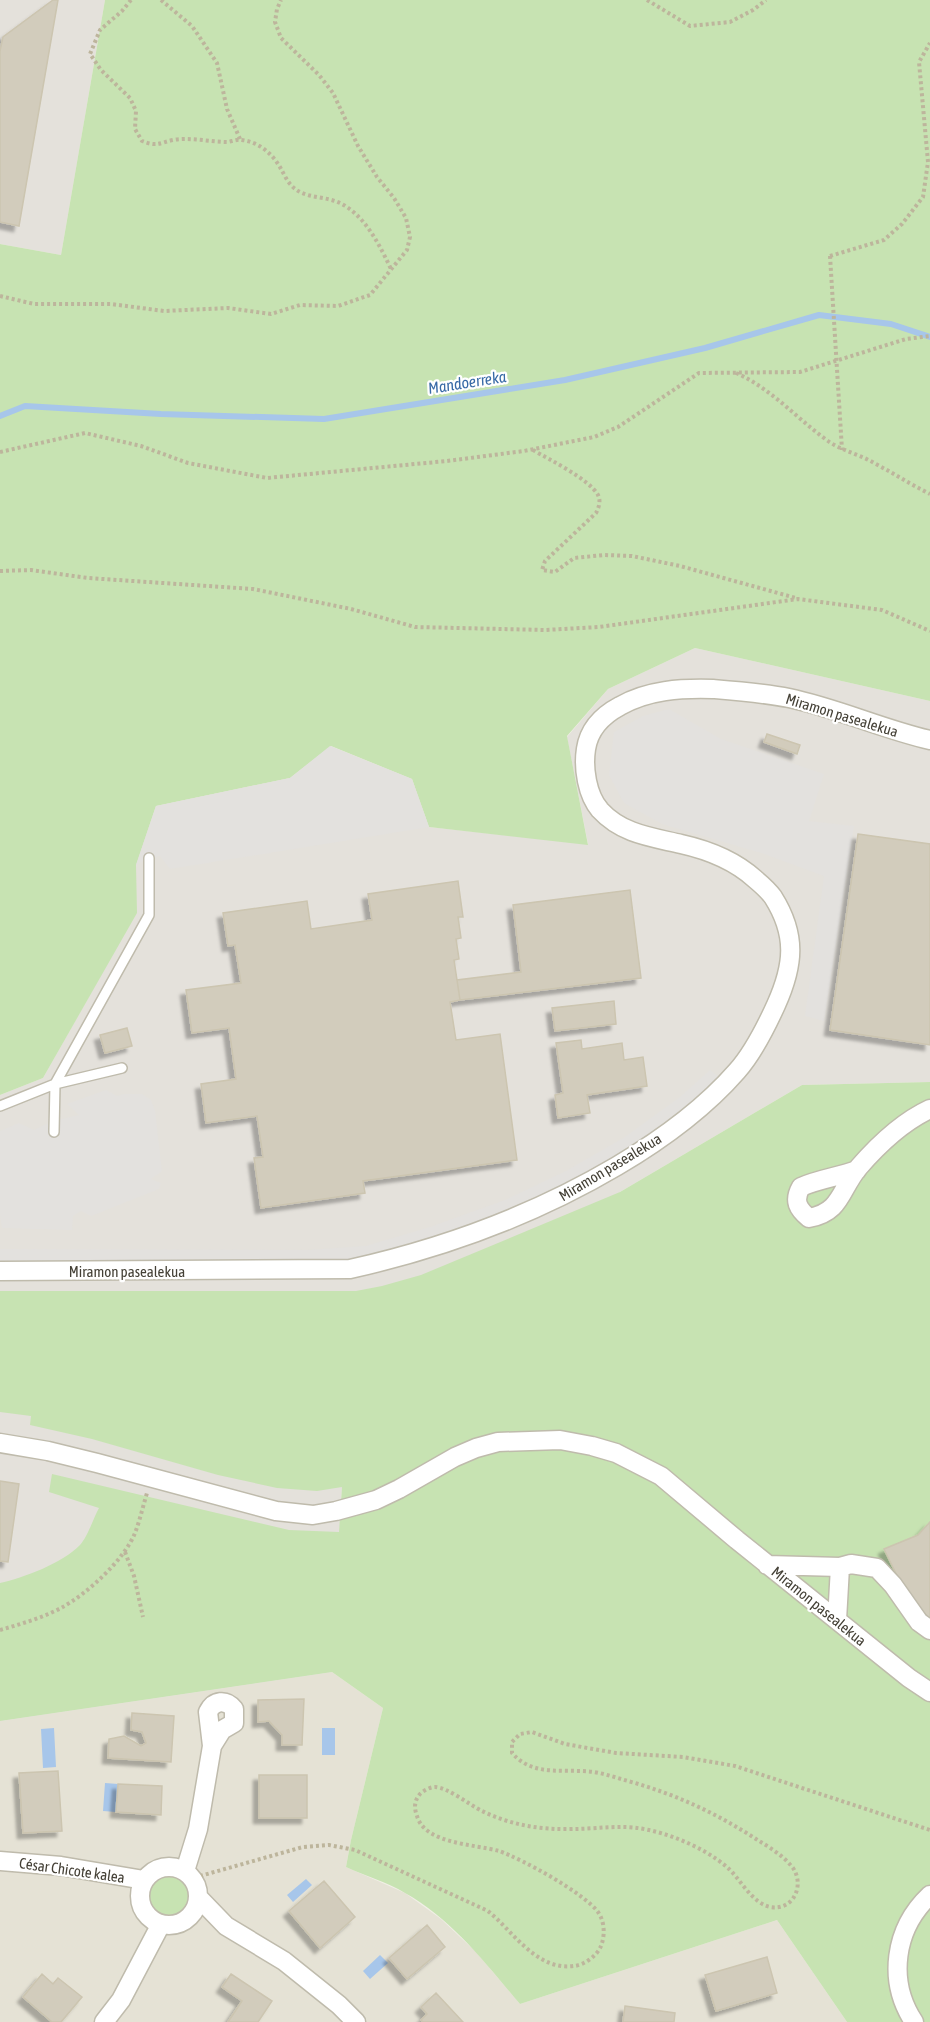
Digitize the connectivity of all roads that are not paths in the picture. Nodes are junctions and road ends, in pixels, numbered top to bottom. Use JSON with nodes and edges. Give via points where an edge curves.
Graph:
{"nodes":[{"id":1,"x":930,"y":740,"type":"edge"},
{"id":2,"x":149,"y":858,"type":"dead end"},
{"id":3,"x":122,"y":1068,"type":"dead end"},
{"id":4,"x":55,"y":1084,"type":"junction"},
{"id":5,"x":0,"y":1106,"type":"edge"},
{"id":6,"x":930,"y":1109,"type":"edge"},
{"id":7,"x":54,"y":1132,"type":"dead end"},
{"id":8,"x":856,"y":1170,"type":"dead end"},
{"id":9,"x":0,"y":1271,"type":"edge"},
{"id":10,"x":0,"y":1443,"type":"edge"},
{"id":11,"x":767,"y":1564,"type":"junction"},
{"id":12,"x":840,"y":1567,"type":"junction"},
{"id":13,"x":837,"y":1620,"type":"junction"},
{"id":14,"x":930,"y":1630,"type":"edge"},
{"id":15,"x":930,"y":1692,"type":"edge"},
{"id":16,"x":217,"y":1727,"type":"dead end"},
{"id":17,"x":0,"y":1861,"type":"edge"},
{"id":18,"x":189,"y":1874,"type":"junction"},
{"id":19,"x":144,"y":1880,"type":"junction"},
{"id":20,"x":930,"y":1895,"type":"edge"},
{"id":21,"x":198,"y":1897,"type":"junction"},
{"id":22,"x":186,"y":1920,"type":"junction"},
{"id":23,"x":161,"y":1924,"type":"junction"},
{"id":24,"x":226,"y":1926,"type":"junction"},
{"id":25,"x":104,"y":2022,"type":"edge"},
{"id":26,"x":357,"y":2022,"type":"edge"},
{"id":27,"x":914,"y":2022,"type":"edge"}],
"edges":[{"from":1,"to":9,"type":"street","name":"Miramon pasealekua","via":[[789,698],[693,688],[661,691],[630,700],[609,712],[593,728],[586,746],[585,765],[598,808],[621,828],[715,854],[741,866],[770,892],[784,916],[792,948],[787,981],[769,1021],[738,1070],[693,1113],[649,1147],[587,1183],[484,1230],[399,1258],[350,1269]]},
{"from":2,"to":4,"type":"lane","via":[[149,915]]},
{"from":3,"to":4,"type":"lane"},
{"from":4,"to":5,"type":"lane"},
{"from":4,"to":7,"type":"lane"},
{"from":6,"to":8,"type":"street","via":[[912,1117]]},
{"from":10,"to":11,"type":"street","name":"Miramon pasealekua","via":[[48,1451],[269,1509],[314,1515],[376,1500],[476,1448],[498,1442],[560,1440],[616,1454],[651,1470]]},
{"from":11,"to":12,"type":"street"},
{"from":11,"to":13,"type":"street","name":"Miramon pasealekua"},
{"from":12,"to":13,"type":"street"},
{"from":12,"to":14,"type":"street","via":[[851,1564],[877,1568],[919,1622]]},
{"from":13,"to":15,"type":"street","name":"Miramon pasealekua"},
{"from":16,"to":18,"type":"street"},
{"from":17,"to":19,"type":"street","name":"César Chicote kalea","via":[[61,1866]]},
{"from":18,"to":19,"type":"street","via":[[170,1866],[159,1867]]},
{"from":18,"to":21,"type":"street"},
{"from":19,"to":23,"type":"street","via":[[140,1904],[144,1913]]},
{"from":20,"to":27,"type":"street","via":[[912,1917],[898,1948],[899,1989]]},
{"from":21,"to":22,"type":"street"},
{"from":21,"to":24,"type":"street"},
{"from":22,"to":23,"type":"street"},
{"from":22,"to":24,"type":"street"},
{"from":23,"to":25,"type":"street","via":[[121,2000]]},
{"from":24,"to":26,"type":"street","via":[[284,1961]]}]}
